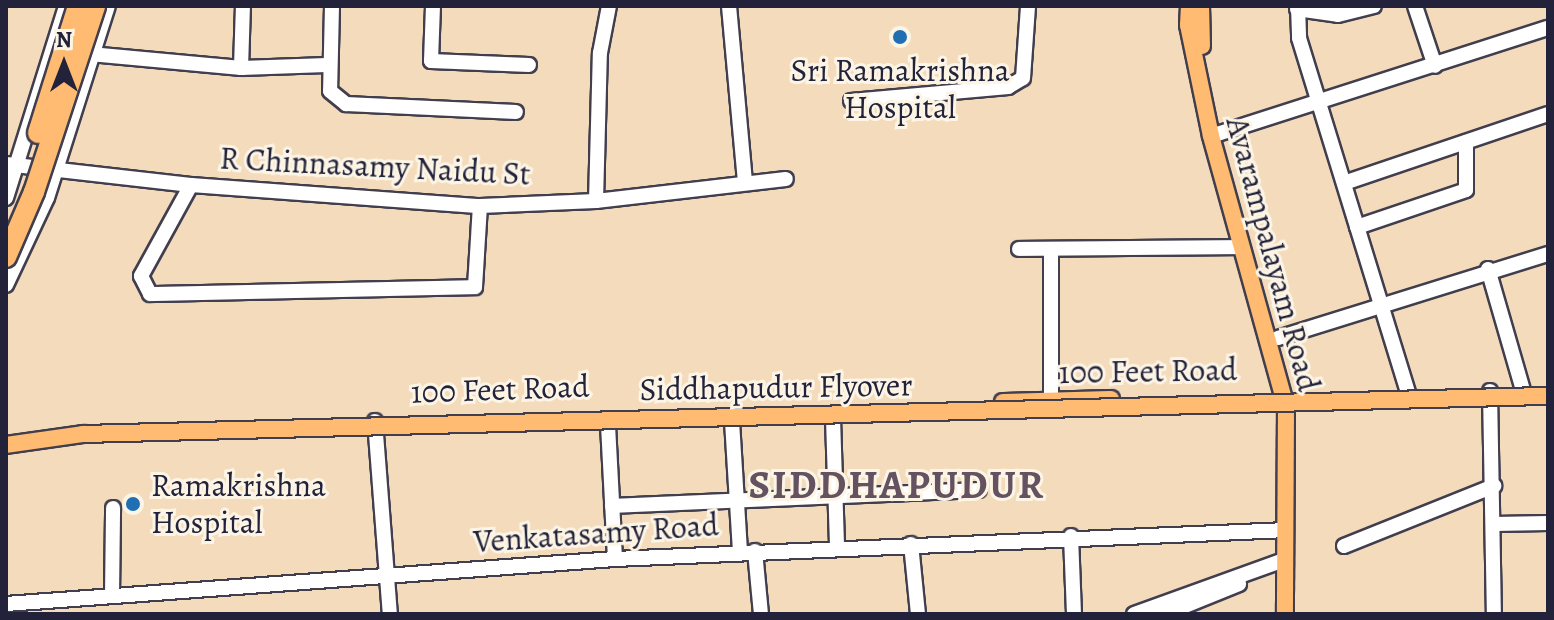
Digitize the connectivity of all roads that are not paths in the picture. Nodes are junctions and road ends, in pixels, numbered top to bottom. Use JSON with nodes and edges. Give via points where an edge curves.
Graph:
{"nodes":[{"id":1,"x":66,"y":6,"type":"edge"},
{"id":2,"x":78,"y":6,"type":"edge"},
{"id":3,"x":95,"y":6,"type":"edge"},
{"id":4,"x":108,"y":6,"type":"edge"},
{"id":5,"x":243,"y":6,"type":"edge"},
{"id":6,"x":332,"y":6,"type":"edge"},
{"id":7,"x":433,"y":6,"type":"edge"},
{"id":8,"x":609,"y":6,"type":"edge"},
{"id":9,"x":729,"y":6,"type":"edge"},
{"id":10,"x":1028,"y":6,"type":"edge"},
{"id":11,"x":1374,"y":6,"type":"edge"},
{"id":12,"x":1415,"y":6,"type":"edge"},
{"id":13,"x":1196,"y":7,"type":"edge"},
{"id":14,"x":1297,"y":8,"type":"edge"},
{"id":15,"x":1548,"y":28,"type":"edge"},
{"id":16,"x":90,"y":54,"type":"junction"},
{"id":17,"x":327,"y":65,"type":"junction"},
{"id":18,"x":529,"y":65,"type":"dead end"},
{"id":19,"x":1435,"y":66,"type":"junction"},
{"id":20,"x":241,"y":68,"type":"junction"},
{"id":21,"x":851,"y":101,"type":"dead end"},
{"id":22,"x":1321,"y":104,"type":"junction"},
{"id":23,"x":516,"y":112,"type":"dead end"},
{"id":24,"x":1548,"y":114,"type":"edge"},
{"id":25,"x":1216,"y":135,"type":"junction"},
{"id":26,"x":1466,"y":142,"type":"junction"},
{"id":27,"x":12,"y":165,"type":"edge"},
{"id":28,"x":57,"y":170,"type":"junction"},
{"id":29,"x":786,"y":179,"type":"dead end"},
{"id":30,"x":745,"y":182,"type":"junction"},
{"id":31,"x":1344,"y":183,"type":"junction"},
{"id":32,"x":191,"y":185,"type":"junction"},
{"id":33,"x":6,"y":198,"type":"edge"},
{"id":34,"x":596,"y":201,"type":"junction"},
{"id":35,"x":480,"y":206,"type":"junction"},
{"id":36,"x":1357,"y":227,"type":"junction"},
{"id":37,"x":6,"y":228,"type":"edge"},
{"id":38,"x":1241,"y":247,"type":"junction"},
{"id":39,"x":1019,"y":249,"type":"dead end"},
{"id":40,"x":1051,"y":250,"type":"junction"},
{"id":41,"x":1548,"y":254,"type":"edge"},
{"id":42,"x":6,"y":257,"type":"edge"},
{"id":43,"x":1488,"y":269,"type":"junction"},
{"id":44,"x":6,"y":285,"type":"edge"},
{"id":45,"x":1381,"y":308,"type":"junction"},
{"id":46,"x":1278,"y":338,"type":"junction"},
{"id":47,"x":1548,"y":389,"type":"edge"},
{"id":48,"x":1523,"y":390,"type":"junction"},
{"id":49,"x":1408,"y":393,"type":"junction"},
{"id":50,"x":1490,"y":396,"type":"junction"},
{"id":51,"x":1548,"y":396,"type":"edge"},
{"id":52,"x":1288,"y":400,"type":"junction"},
{"id":53,"x":1051,"y":401,"type":"junction"},
{"id":54,"x":1548,"y":403,"type":"edge"},
{"id":55,"x":833,"y":418,"type":"junction"},
{"id":56,"x":732,"y":421,"type":"junction"},
{"id":57,"x":608,"y":425,"type":"junction"},
{"id":58,"x":376,"y":426,"type":"junction"},
{"id":59,"x":6,"y":437,"type":"edge"},
{"id":60,"x":6,"y":445,"type":"edge"},
{"id":61,"x":6,"y":453,"type":"edge"},
{"id":62,"x":1494,"y":486,"type":"junction"},
{"id":63,"x":979,"y":490,"type":"dead end"},
{"id":64,"x":837,"y":494,"type":"junction"},
{"id":65,"x":736,"y":503,"type":"junction"},
{"id":66,"x":612,"y":506,"type":"junction"},
{"id":67,"x":113,"y":508,"type":"dead end"},
{"id":68,"x":1548,"y":523,"type":"edge"},
{"id":69,"x":1494,"y":524,"type":"junction"},
{"id":70,"x":1286,"y":530,"type":"junction"},
{"id":71,"x":1071,"y":536,"type":"junction"},
{"id":72,"x":911,"y":544,"type":"junction"},
{"id":73,"x":1344,"y":546,"type":"dead end"},
{"id":74,"x":837,"y":548,"type":"junction"},
{"id":75,"x":747,"y":552,"type":"junction"},
{"id":76,"x":615,"y":559,"type":"junction"},
{"id":77,"x":1284,"y":562,"type":"junction"},
{"id":78,"x":387,"y":575,"type":"junction"},
{"id":79,"x":112,"y":596,"type":"junction"},
{"id":80,"x":6,"y":604,"type":"edge"},
{"id":81,"x":390,"y":614,"type":"edge"},
{"id":82,"x":761,"y":614,"type":"edge"},
{"id":83,"x":918,"y":614,"type":"edge"},
{"id":84,"x":1074,"y":614,"type":"edge"},
{"id":85,"x":1134,"y":614,"type":"edge"},
{"id":86,"x":1165,"y":614,"type":"edge"},
{"id":87,"x":1285,"y":614,"type":"edge"},
{"id":88,"x":1494,"y":614,"type":"edge"}],
"edges":[{"from":1,"to":27,"type":"street"},
{"from":2,"to":37,"type":"highway","bridge":true},
{"from":3,"to":42,"type":"highway","bridge":true,"via":[[34,192]]},
{"from":4,"to":16,"type":"street"},
{"from":5,"to":20,"type":"street"},
{"from":6,"to":17,"type":"street"},
{"from":7,"to":18,"type":"street","via":[[431,61]]},
{"from":8,"to":34,"type":"street","via":[[600,53]]},
{"from":9,"to":30,"type":"street"},
{"from":10,"to":21,"type":"street","via":[[1023,78],[1008,87]]},
{"from":11,"to":14,"type":"street","via":[[1338,15]]},
{"from":12,"to":19,"type":"street"},
{"from":13,"to":25,"type":"main road"},
{"from":14,"to":22,"type":"street","via":[[1299,38]]},
{"from":15,"to":19,"type":"street","name":"Avarampalayam Road"},
{"from":16,"to":20,"type":"street"},
{"from":16,"to":28,"type":"street"},
{"from":17,"to":20,"type":"street"},
{"from":17,"to":23,"type":"street","via":[[330,91],[346,104]]},
{"from":19,"to":22,"type":"street","name":"Avarampalayam Road"},
{"from":22,"to":25,"type":"street","name":"Avarampalayam Road"},
{"from":22,"to":31,"type":"street"},
{"from":24,"to":26,"type":"street"},
{"from":25,"to":38,"type":"main road","name":"Avarampalayam Road"},
{"from":25,"to":46,"type":"main road"},
{"from":26,"to":31,"type":"street"},
{"from":26,"to":36,"type":"street","via":[[1466,190]]},
{"from":27,"to":28,"type":"street","name":"R Chinnasamy Naidu St"},
{"from":27,"to":33,"type":"street"},
{"from":28,"to":32,"type":"street","name":"R Chinnasamy Naidu St"},
{"from":28,"to":44,"type":"street"},
{"from":29,"to":30,"type":"street","name":"R Chinnasamy Naidu St"},
{"from":30,"to":34,"type":"street","name":"R Chinnasamy Naidu St"},
{"from":31,"to":36,"type":"street"},
{"from":32,"to":35,"type":"street","name":"R Chinnasamy Naidu St"},
{"from":32,"to":35,"type":"street","via":[[141,276],[150,294],[475,287]]},
{"from":34,"to":35,"type":"street","name":"R Chinnasamy Naidu St"},
{"from":36,"to":45,"type":"street"},
{"from":38,"to":40,"type":"street"},
{"from":38,"to":52,"type":"main road","name":"Avarampalayam Road"},
{"from":39,"to":40,"type":"street"},
{"from":40,"to":53,"type":"street"},
{"from":41,"to":43,"type":"street"},
{"from":43,"to":45,"type":"street"},
{"from":43,"to":48,"type":"street"},
{"from":45,"to":46,"type":"street"},
{"from":45,"to":49,"type":"street"},
{"from":46,"to":52,"type":"main road"},
{"from":47,"to":48,"type":"street"},
{"from":48,"to":50,"type":"street"},
{"from":49,"to":50,"type":"street"},
{"from":49,"to":52,"type":"street"},
{"from":50,"to":52,"type":"street"},
{"from":50,"to":54,"type":"street"},
{"from":50,"to":62,"type":"street"},
{"from":51,"to":60,"type":"main road","name":"Siddhapudur Flyover","bridge":true,"via":[[83,434]]},
{"from":52,"to":53,"type":"main road","name":"100 Feet Road"},
{"from":52,"to":55,"type":"main road","name":"100 Feet Road"},
{"from":52,"to":70,"type":"main road","name":"Avarampalayam Road"},
{"from":53,"to":58,"type":"main road","name":"100 Feet Road"},
{"from":55,"to":56,"type":"main road","name":"100 Feet Road"},
{"from":55,"to":64,"type":"street"},
{"from":56,"to":57,"type":"main road","name":"100 Feet Road"},
{"from":56,"to":65,"type":"street"},
{"from":57,"to":58,"type":"main road","name":"100 Feet Road"},
{"from":57,"to":66,"type":"street"},
{"from":58,"to":59,"type":"main road","name":"100 Feet Road","via":[[81,428]]},
{"from":58,"to":61,"type":"main road","name":"100 Feet Road","via":[[76,441]]},
{"from":58,"to":78,"type":"street"},
{"from":62,"to":69,"type":"street"},
{"from":62,"to":73,"type":"street"},
{"from":63,"to":64,"type":"street"},
{"from":64,"to":65,"type":"street"},
{"from":64,"to":74,"type":"street"},
{"from":65,"to":66,"type":"street"},
{"from":65,"to":75,"type":"street"},
{"from":66,"to":76,"type":"street"},
{"from":67,"to":79,"type":"street"},
{"from":68,"to":69,"type":"street"},
{"from":69,"to":88,"type":"street"},
{"from":70,"to":71,"type":"street","name":"Venkatasamy Road"},
{"from":70,"to":77,"type":"main road","name":"Avarampalayam Road"},
{"from":71,"to":72,"type":"street","name":"Venkatasamy Road"},
{"from":71,"to":84,"type":"street"},
{"from":72,"to":74,"type":"street","name":"Venkatasamy Road"},
{"from":72,"to":83,"type":"street"},
{"from":74,"to":75,"type":"street","name":"Venkatasamy Road"},
{"from":75,"to":76,"type":"street","name":"Venkatasamy Road"},
{"from":75,"to":82,"type":"street"},
{"from":76,"to":78,"type":"street","name":"Venkatasamy Road"},
{"from":77,"to":85,"type":"street"},
{"from":77,"to":86,"type":"street"},
{"from":77,"to":87,"type":"main road","name":"Avarampalayam Road"},
{"from":78,"to":79,"type":"street","name":"Venkatasamy Road"},
{"from":78,"to":81,"type":"street"},
{"from":79,"to":80,"type":"street","name":"Venkatasamy Road"}]}
